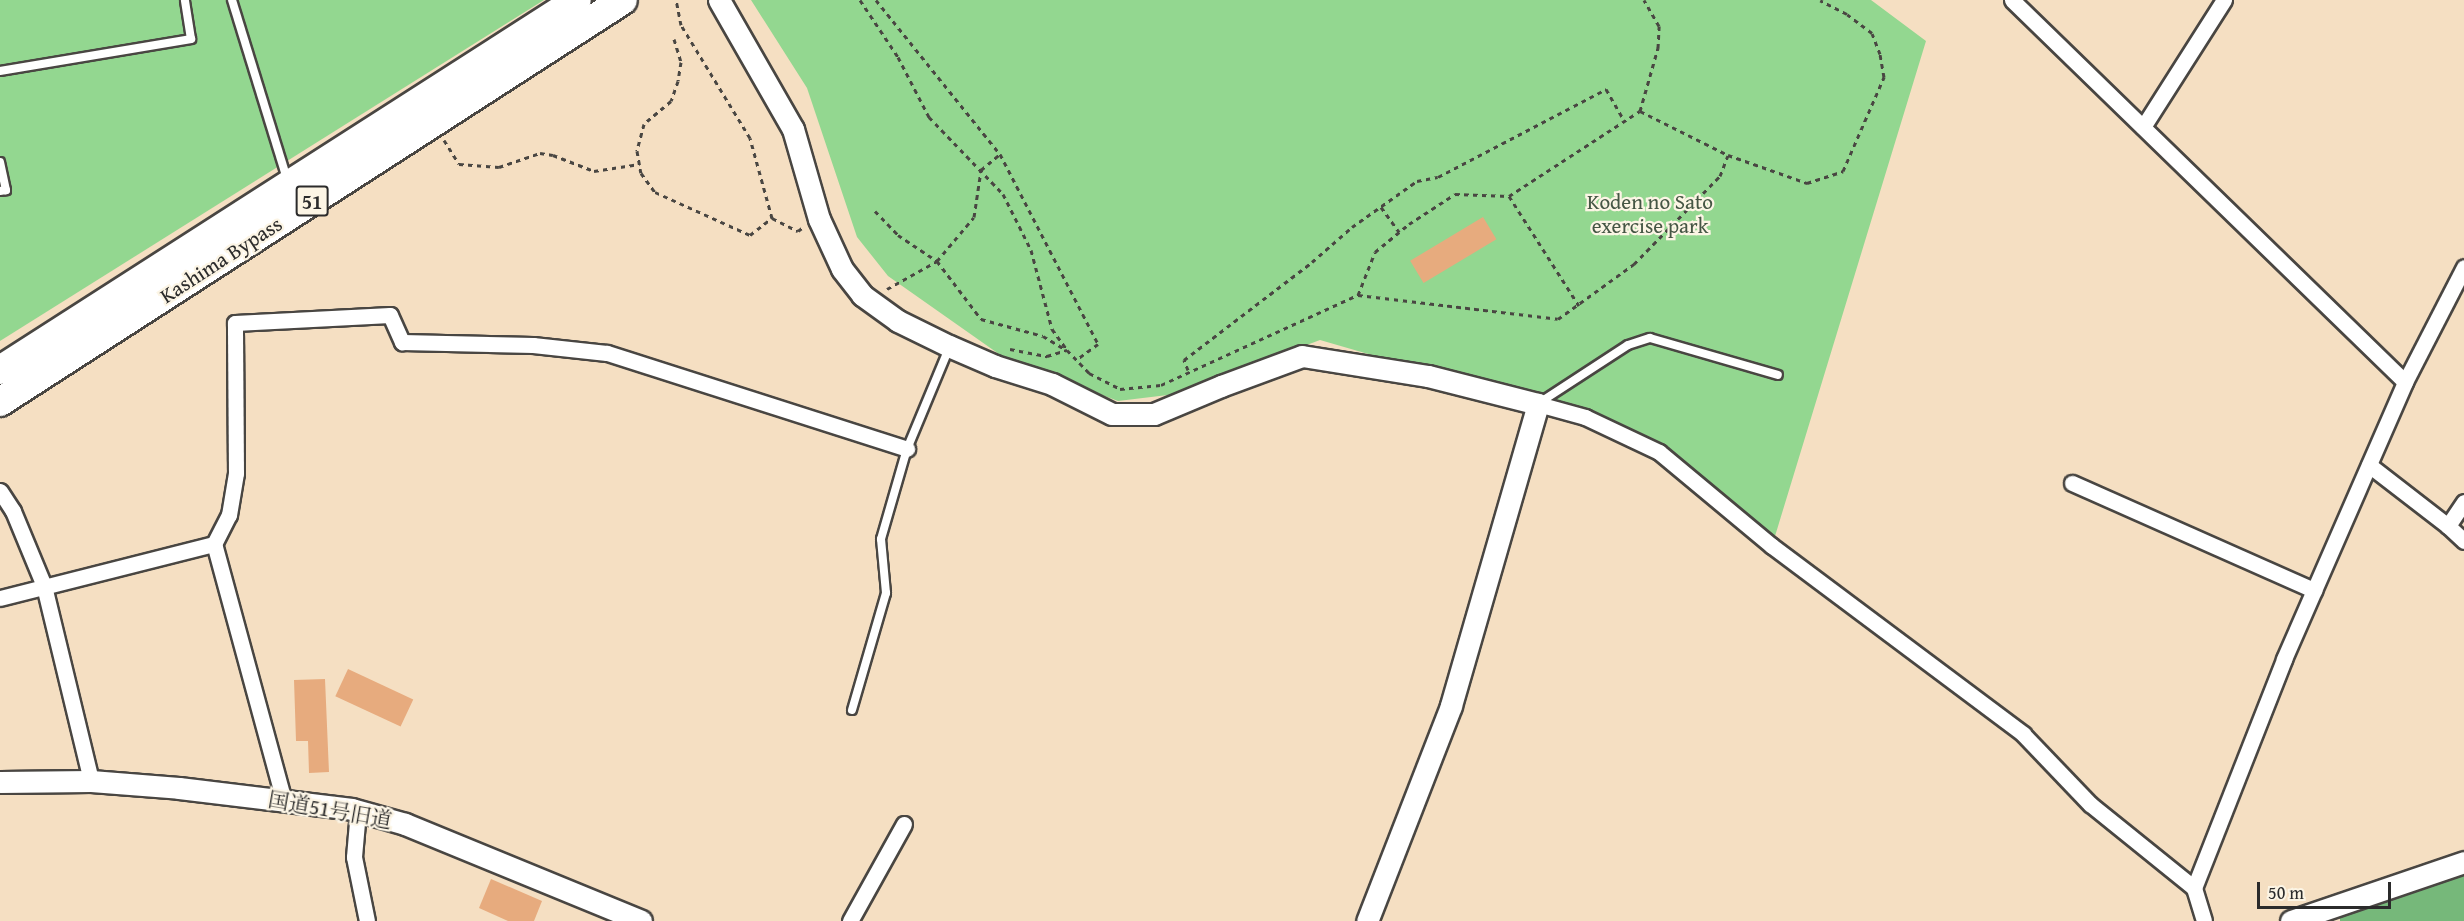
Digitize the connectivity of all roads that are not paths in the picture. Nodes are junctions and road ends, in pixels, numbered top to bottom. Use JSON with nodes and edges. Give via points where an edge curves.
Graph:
{"nodes":[{"id":1,"x":185,"y":0,"type":"edge"},
{"id":2,"x":232,"y":0,"type":"edge"},
{"id":3,"x":577,"y":0,"type":"edge"},
{"id":4,"x":623,"y":0,"type":"edge"},
{"id":5,"x":719,"y":0,"type":"edge"},
{"id":6,"x":2012,"y":0,"type":"edge"},
{"id":7,"x":2224,"y":0,"type":"edge"},
{"id":8,"x":0,"y":71,"type":"edge"},
{"id":9,"x":2143,"y":127,"type":"junction"},
{"id":10,"x":0,"y":162,"type":"edge"},
{"id":11,"x":287,"y":184,"type":"junction"},
{"id":12,"x":0,"y":191,"type":"edge"},
{"id":13,"x":2464,"y":267,"type":"edge"},
{"id":14,"x":949,"y":346,"type":"junction"},
{"id":15,"x":0,"y":370,"type":"edge"},
{"id":16,"x":1778,"y":375,"type":"dead end"},
{"id":17,"x":2405,"y":382,"type":"junction"},
{"id":18,"x":0,"y":402,"type":"edge"},
{"id":19,"x":1538,"y":404,"type":"junction"},
{"id":20,"x":907,"y":449,"type":"junction"},
{"id":21,"x":2369,"y":465,"type":"junction"},
{"id":22,"x":2072,"y":483,"type":"dead end"},
{"id":23,"x":0,"y":491,"type":"edge"},
{"id":24,"x":2464,"y":502,"type":"edge"},
{"id":25,"x":2448,"y":526,"type":"junction"},
{"id":26,"x":2464,"y":541,"type":"edge"},
{"id":27,"x":214,"y":544,"type":"junction"},
{"id":28,"x":44,"y":586,"type":"junction"},
{"id":29,"x":2314,"y":590,"type":"junction"},
{"id":30,"x":0,"y":598,"type":"edge"},
{"id":31,"x":852,"y":710,"type":"dead end"},
{"id":32,"x":91,"y":781,"type":"junction"},
{"id":33,"x":0,"y":783,"type":"edge"},
{"id":34,"x":284,"y":801,"type":"junction"},
{"id":35,"x":358,"y":811,"type":"junction"},
{"id":36,"x":904,"y":824,"type":"dead end"},
{"id":37,"x":2464,"y":862,"type":"edge"},
{"id":38,"x":2194,"y":888,"type":"junction"},
{"id":39,"x":367,"y":921,"type":"edge"},
{"id":40,"x":641,"y":921,"type":"edge"},
{"id":41,"x":850,"y":921,"type":"edge"},
{"id":42,"x":1367,"y":921,"type":"edge"},
{"id":43,"x":2204,"y":921,"type":"edge"},
{"id":44,"x":2291,"y":921,"type":"edge"}],
"edges":[{"from":1,"to":8,"type":"lane","via":[[191,39]]},
{"from":2,"to":11,"type":"lane","via":[[286,170]]},
{"from":3,"to":11,"type":"highway","name":"Kashima Bypass","number":"51"},
{"from":4,"to":18,"type":"highway","name":"Kashima Bypass","number":"51"},
{"from":5,"to":14,"type":"street","via":[[793,129],[819,219],[842,269],[862,295],[898,321]]},
{"from":6,"to":9,"type":"street"},
{"from":7,"to":9,"type":"street"},
{"from":9,"to":17,"type":"street"},
{"from":10,"to":12,"type":"lane","via":[[6,190]]},
{"from":11,"to":15,"type":"highway","name":"Kashima Bypass","number":"51"},
{"from":13,"to":17,"type":"street"},
{"from":14,"to":19,"type":"street","via":[[1052,384],[1112,414],[1154,414],[1302,357],[1428,376]]},
{"from":14,"to":20,"type":"lane"},
{"from":16,"to":19,"type":"lane","via":[[1650,338],[1628,345]]},
{"from":17,"to":21,"type":"street"},
{"from":19,"to":38,"type":"street","via":[[1585,417],[1659,452],[1772,546],[2024,734],[2090,804]]},
{"from":19,"to":42,"type":"street","via":[[1451,706]]},
{"from":20,"to":27,"type":"street","via":[[607,353],[533,345],[402,342],[390,315],[235,323],[236,472],[229,515]]},
{"from":20,"to":31,"type":"lane","via":[[881,539],[886,593]]},
{"from":21,"to":25,"type":"street"},
{"from":21,"to":29,"type":"street"},
{"from":22,"to":29,"type":"street"},
{"from":23,"to":28,"type":"street","via":[[13,511]]},
{"from":24,"to":25,"type":"street"},
{"from":25,"to":26,"type":"street"},
{"from":27,"to":28,"type":"street"},
{"from":27,"to":34,"type":"street"},
{"from":28,"to":30,"type":"street"},
{"from":28,"to":32,"type":"street"},
{"from":29,"to":38,"type":"street"},
{"from":32,"to":33,"type":"street","name":"国道51号旧道"},
{"from":32,"to":34,"type":"street","name":"国道51号旧道"},
{"from":34,"to":35,"type":"street","name":"国道51号旧道"},
{"from":35,"to":39,"type":"street","via":[[354,857]]},
{"from":35,"to":40,"type":"street","name":"国道51号旧道","via":[[405,824]]},
{"from":36,"to":41,"type":"street"},
{"from":37,"to":44,"type":"street"},
{"from":38,"to":43,"type":"street"}]}
